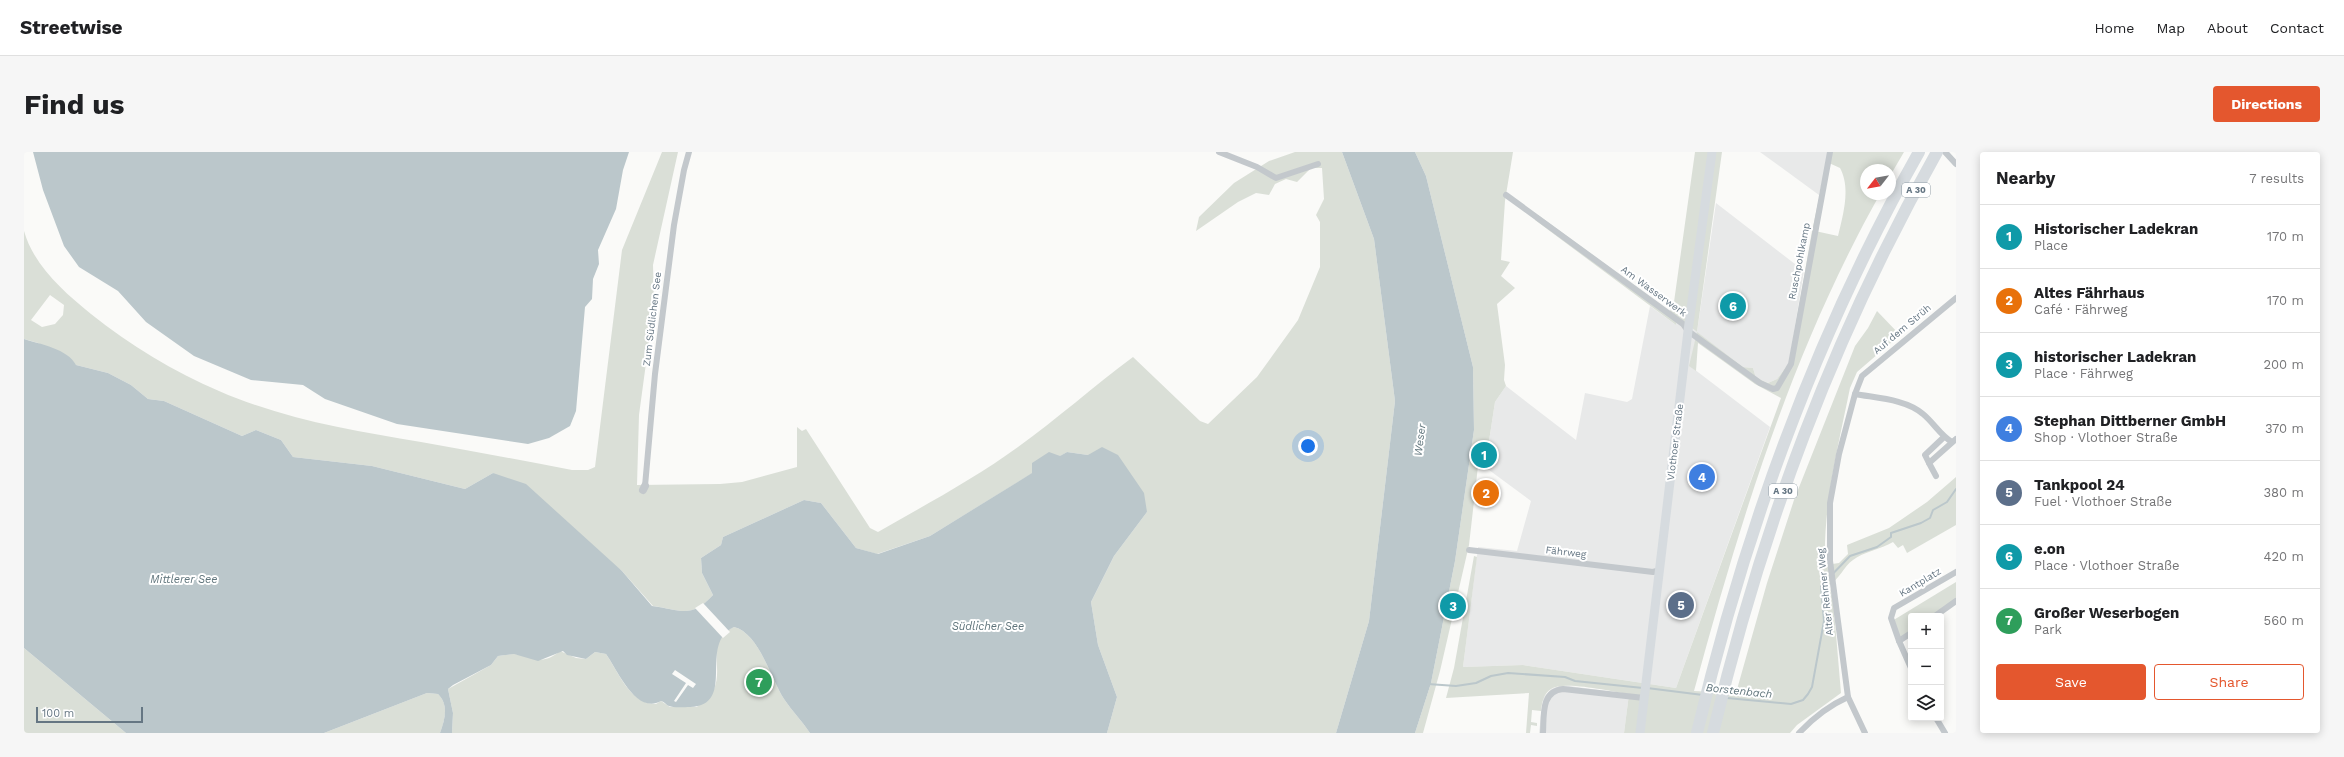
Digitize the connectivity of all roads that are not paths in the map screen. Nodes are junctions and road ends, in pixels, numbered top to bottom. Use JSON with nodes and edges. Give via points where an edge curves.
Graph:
{"nodes":[{"id":1,"x":689,"y":152,"type":"edge"},
{"id":2,"x":1219,"y":152,"type":"edge"},
{"id":3,"x":1712,"y":152,"type":"edge"},
{"id":4,"x":1830,"y":152,"type":"edge"},
{"id":5,"x":1919,"y":152,"type":"edge"},
{"id":6,"x":1937,"y":152,"type":"edge"},
{"id":7,"x":1945,"y":152,"type":"edge"},
{"id":8,"x":1318,"y":164,"type":"dead end"},
{"id":9,"x":1956,"y":164,"type":"edge"},
{"id":10,"x":1506,"y":195,"type":"dead end"},
{"id":11,"x":1896,"y":227,"type":"junction"},
{"id":12,"x":1956,"y":298,"type":"edge"},
{"id":13,"x":1688,"y":331,"type":"junction"},
{"id":14,"x":1786,"y":374,"type":"joint"},
{"id":15,"x":1862,"y":376,"type":"joint"},
{"id":16,"x":1855,"y":394,"type":"junction"},
{"id":17,"x":1944,"y":437,"type":"junction"},
{"id":18,"x":1954,"y":440,"type":"edge"},
{"id":19,"x":1929,"y":463,"type":"junction"},
{"id":20,"x":1936,"y":476,"type":"dead end"},
{"id":21,"x":644,"y":488,"type":"dead end"},
{"id":22,"x":1470,"y":550,"type":"dead end"},
{"id":23,"x":1660,"y":570,"type":"junction"},
{"id":24,"x":1956,"y":572,"type":"edge"},
{"id":25,"x":1956,"y":601,"type":"edge"},
{"id":26,"x":1939,"y":613,"type":"edge"},
{"id":27,"x":1908,"y":635,"type":"edge"},
{"id":28,"x":1900,"y":641,"type":"junction"},
{"id":29,"x":1908,"y":661,"type":"edge"},
{"id":30,"x":1848,"y":697,"type":"junction"},
{"id":31,"x":1644,"y":698,"type":"junction"},
{"id":32,"x":1938,"y":721,"type":"edge"},
{"id":33,"x":1543,"y":733,"type":"edge"},
{"id":34,"x":1640,"y":733,"type":"edge"},
{"id":35,"x":1697,"y":733,"type":"edge"},
{"id":36,"x":1713,"y":733,"type":"edge"},
{"id":37,"x":1799,"y":733,"type":"edge"},
{"id":38,"x":1865,"y":733,"type":"edge"},
{"id":39,"x":1945,"y":733,"type":"edge"}],
"edges":[{"from":1,"to":21,"type":"street","name":"Zum Südlichen See","via":[[674,225]]},
{"from":2,"to":8,"type":"street","via":[[1257,167],[1276,178]]},
{"from":3,"to":13,"type":"main road","name":"Vlothoer Straße"},
{"from":4,"to":14,"type":"street","name":"Ruschpohlkamp","via":[[1791,364]]},
{"from":5,"to":35,"type":"highway","number":"A 30","via":[[1865,254],[1804,390],[1762,502],[1726,618]]},
{"from":6,"to":11,"type":"highway","number":"A 30"},
{"from":7,"to":9,"type":"street"},
{"from":7,"to":11,"type":"highway","via":[[1910,212]]},
{"from":10,"to":13,"type":"street","name":"Am Wasserwerk","via":[[1683,324]]},
{"from":11,"to":36,"type":"highway","number":"A 30","via":[[1863,293],[1799,443],[1755,575]]},
{"from":12,"to":15,"type":"street","name":"Auf dem Strüh"},
{"from":13,"to":14,"type":"street","name":"Am Wasserwerk","via":[[1760,383],[1773,389],[1777,388]]},
{"from":13,"to":23,"type":"main road","name":"Vlothoer Straße"},
{"from":15,"to":16,"type":"street","name":"Alter Rehmer Weg"},
{"from":16,"to":17,"type":"street","via":[[1912,407],[1923,414]]},
{"from":16,"to":30,"type":"street","name":"Alter Rehmer Weg","via":[[1839,454],[1830,503],[1830,561]]},
{"from":17,"to":18,"type":"street"},
{"from":17,"to":19,"type":"street","via":[[1925,455]]},
{"from":18,"to":19,"type":"street"},
{"from":19,"to":20,"type":"street"},
{"from":22,"to":23,"type":"street","name":"Fährweg","via":[[1653,572]]},
{"from":23,"to":31,"type":"main road","name":"Vlothoer Straße"},
{"from":24,"to":28,"type":"street","name":"Kantplatz","via":[[1894,608],[1891,618]]},
{"from":25,"to":26,"type":"street"},
{"from":27,"to":28,"type":"street"},
{"from":28,"to":29,"type":"street","name":"Kantplatz"},
{"from":30,"to":37,"type":"street","via":[[1825,709]]},
{"from":30,"to":38,"type":"street","name":"Alter Rehmer Weg"},
{"from":31,"to":33,"type":"street","via":[[1564,688],[1554,691],[1546,699]]},
{"from":31,"to":34,"type":"main road","name":"Vlothoer Straße"},
{"from":32,"to":39,"type":"street"}]}
